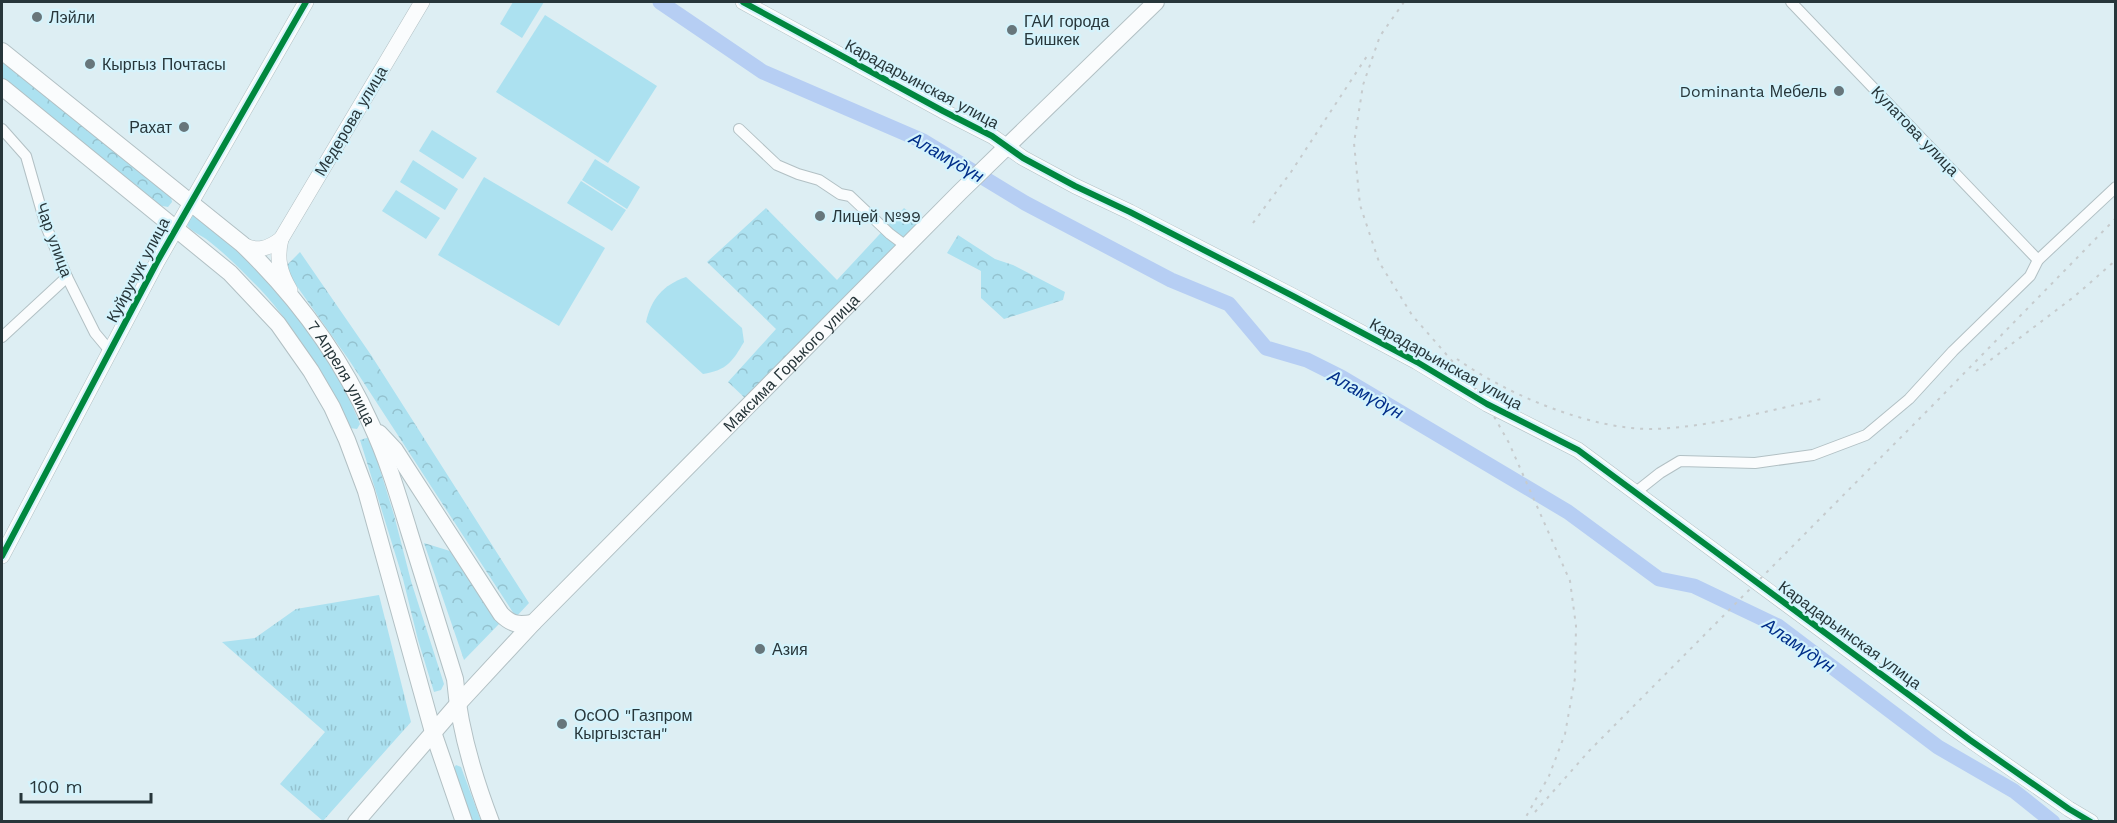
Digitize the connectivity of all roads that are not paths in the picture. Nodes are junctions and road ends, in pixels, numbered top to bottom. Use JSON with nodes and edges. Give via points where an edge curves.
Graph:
{"nodes":[{"id":1,"x":306,"y":2,"type":"edge"},
{"id":2,"x":422,"y":2,"type":"edge"},
{"id":3,"x":743,"y":2,"type":"edge"},
{"id":4,"x":1156,"y":2,"type":"edge"},
{"id":5,"x":1791,"y":2,"type":"edge"},
{"id":6,"x":2,"y":51,"type":"edge"},
{"id":7,"x":2,"y":87,"type":"edge"},
{"id":8,"x":2,"y":129,"type":"edge"},
{"id":9,"x":739,"y":129,"type":"dead end"},
{"id":10,"x":1007,"y":146,"type":"junction"},
{"id":11,"x":2115,"y":187,"type":"edge"},
{"id":12,"x":190,"y":202,"type":"junction"},
{"id":13,"x":176,"y":228,"type":"junction"},
{"id":14,"x":280,"y":239,"type":"junction"},
{"id":15,"x":243,"y":245,"type":"junction"},
{"id":16,"x":906,"y":246,"type":"junction"},
{"id":17,"x":2038,"y":260,"type":"junction"},
{"id":18,"x":67,"y":277,"type":"junction"},
{"id":19,"x":298,"y":305,"type":"junction"},
{"id":20,"x":3,"y":332,"type":"edge"},
{"id":21,"x":110,"y":351,"type":"junction"},
{"id":22,"x":372,"y":426,"type":"junction"},
{"id":23,"x":347,"y":440,"type":"junction"},
{"id":24,"x":1636,"y":492,"type":"junction"},
{"id":25,"x":2,"y":556,"type":"edge"},
{"id":26,"x":533,"y":623,"type":"junction"},
{"id":27,"x":457,"y":705,"type":"junction"},
{"id":28,"x":434,"y":732,"type":"junction"},
{"id":29,"x":356,"y":822,"type":"edge"},
{"id":30,"x":464,"y":822,"type":"edge"},
{"id":31,"x":491,"y":822,"type":"edge"},
{"id":32,"x":2091,"y":822,"type":"edge"}],
"edges":[{"from":1,"to":12,"type":"street","name":"Куйручук улица"},
{"from":2,"to":14,"type":"street","name":"Медерова улица"},
{"from":3,"to":10,"type":"street","name":"Карадарьинская улица"},
{"from":4,"to":10,"type":"main road","name":"Максима Горького улица"},
{"from":5,"to":17,"type":"street","name":"Кулатова улица"},
{"from":6,"to":12,"type":"main road","name":"7 Апреля улица"},
{"from":7,"to":13,"type":"main road","name":"7 Апреля улица"},
{"from":8,"to":18,"type":"street","name":"Чар улица","via":[[26,156],[46,226]]},
{"from":9,"to":16,"type":"street","via":[[777,165],[850,196]]},
{"from":10,"to":16,"type":"main road","name":"Максима Горького улица"},
{"from":10,"to":24,"type":"street","name":"Карадарьинская улица","via":[[1075,186],[1293,296],[1486,404],[1578,450]]},
{"from":11,"to":17,"type":"street"},
{"from":12,"to":13,"type":"street","name":"Куйручук улица"},
{"from":12,"to":15,"type":"main road","name":"7 Апреля улица"},
{"from":13,"to":21,"type":"street","name":"Куйручук улица"},
{"from":13,"to":23,"type":"main road","name":"7 Апреля улица","via":[[252,295],[296,349],[332,407]]},
{"from":14,"to":15,"type":"street","via":[[259,250]]},
{"from":14,"to":19,"type":"street","name":"Медерова улица","via":[[279,268]]},
{"from":15,"to":19,"type":"main road","name":"7 Апреля улица"},
{"from":16,"to":26,"type":"main road","name":"Максима Горького улица"},
{"from":17,"to":24,"type":"street","via":[[2030,276],[1909,399],[1866,435],[1813,455],[1755,463],[1680,461]]},
{"from":18,"to":20,"type":"street"},
{"from":18,"to":21,"type":"street","name":"Чар улица","via":[[96,333]]},
{"from":19,"to":22,"type":"main road","name":"7 Апреля улица","via":[[337,360]]},
{"from":21,"to":25,"type":"street","name":"Куйручук улица"},
{"from":22,"to":23,"type":"main road"},
{"from":22,"to":26,"type":"main road","via":[[395,450],[501,614],[510,623]]},
{"from":22,"to":27,"type":"main road","name":"7 Апреля улица","via":[[392,474],[455,679]]},
{"from":23,"to":28,"type":"main road","name":"7 Апреля улица","via":[[366,490]]},
{"from":24,"to":32,"type":"street","name":"Карадарьинская улица","via":[[1970,740]]},
{"from":26,"to":27,"type":"main road","name":"Максима Горького улица"},
{"from":27,"to":28,"type":"main road","name":"Максима Горького улица"},
{"from":27,"to":31,"type":"main road","name":"7 Апреля улица"},
{"from":28,"to":29,"type":"main road","name":"Максима Горького улица"},
{"from":28,"to":30,"type":"main road","name":"7 Апреля улица"}]}
